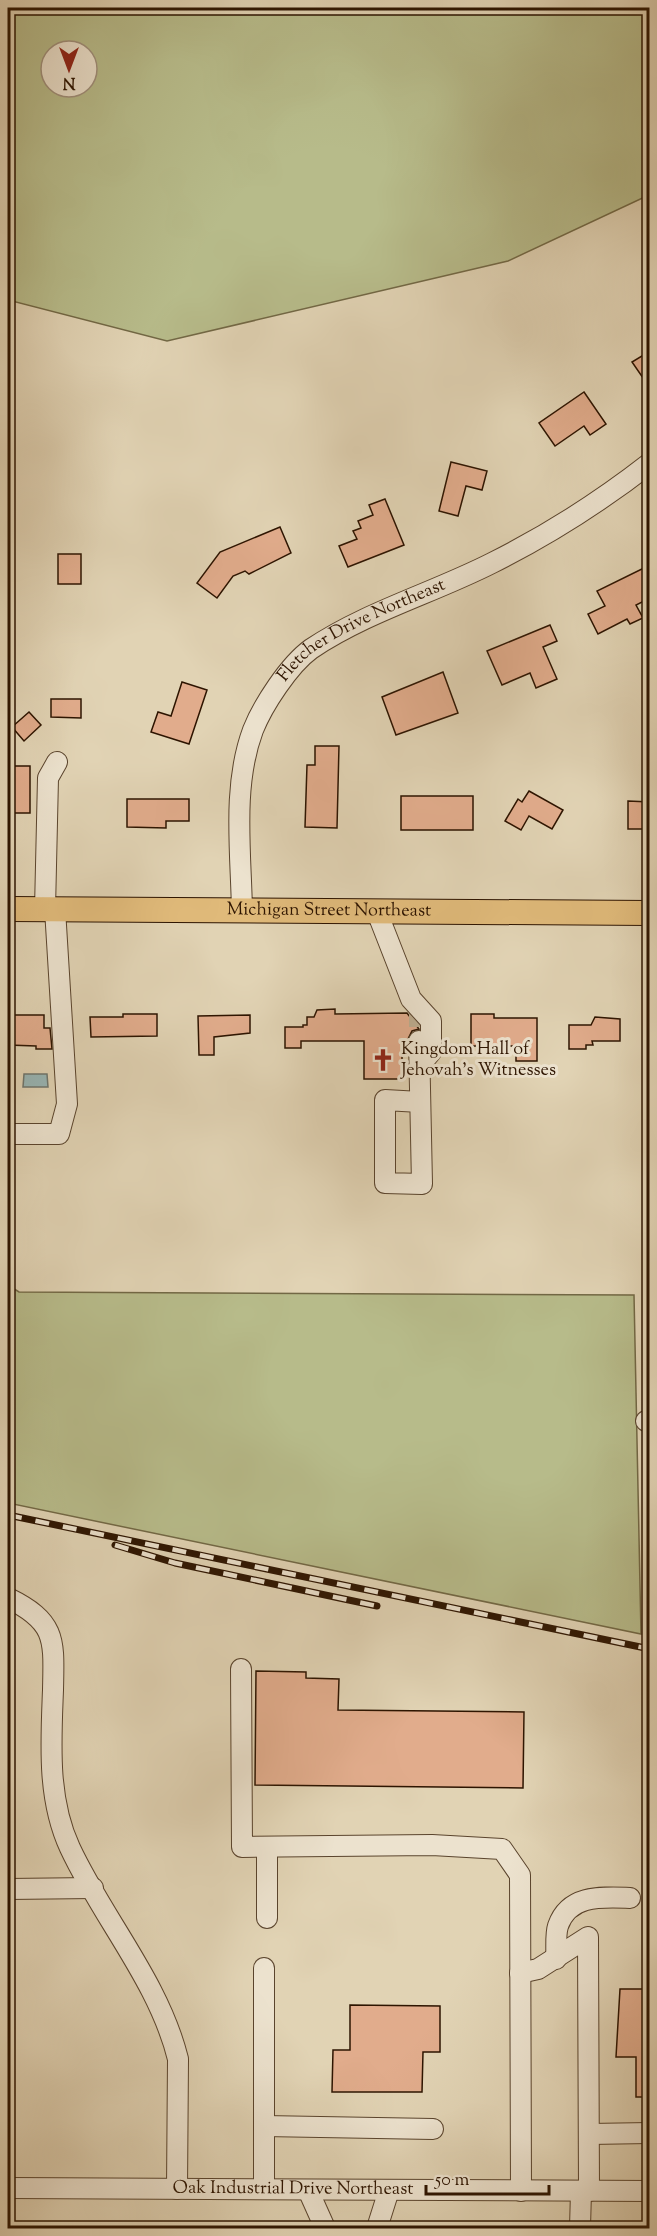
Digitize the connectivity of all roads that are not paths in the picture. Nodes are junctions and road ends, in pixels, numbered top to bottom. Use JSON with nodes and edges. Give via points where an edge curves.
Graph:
{"nodes":[{"id":1,"x":650,"y":464,"type":"edge"},
{"id":2,"x":57,"y":762,"type":"dead end"},
{"id":3,"x":8,"y":909,"type":"edge"},
{"id":4,"x":50,"y":909,"type":"junction"},
{"id":5,"x":242,"y":911,"type":"junction"},
{"id":6,"x":377,"y":912,"type":"junction"},
{"id":7,"x":650,"y":913,"type":"edge"},
{"id":8,"x":419,"y":1041,"type":"tunnel mouth"},
{"id":9,"x":420,"y":1066,"type":"junction"},
{"id":10,"x":420,"y":1102,"type":"dead end"},
{"id":11,"x":8,"y":1134,"type":"edge"},
{"id":12,"x":8,"y":1598,"type":"edge"},
{"id":13,"x":241,"y":1669,"type":"dead end"},
{"id":14,"x":267,"y":1847,"type":"junction"},
{"id":15,"x":93,"y":1888,"type":"junction"},
{"id":16,"x":8,"y":1889,"type":"edge"},
{"id":17,"x":630,"y":1898,"type":"dead end"},
{"id":18,"x":267,"y":1918,"type":"dead end"},
{"id":19,"x":556,"y":1959,"type":"junction"},
{"id":20,"x":264,"y":1968,"type":"dead end"},
{"id":21,"x":520,"y":1973,"type":"junction"},
{"id":22,"x":264,"y":2126,"type":"junction"},
{"id":23,"x":434,"y":2129,"type":"dead end"},
{"id":24,"x":650,"y":2133,"type":"edge"},
{"id":25,"x":589,"y":2134,"type":"junction"},
{"id":26,"x":8,"y":2188,"type":"edge"},
{"id":27,"x":177,"y":2189,"type":"junction"},
{"id":28,"x":264,"y":2189,"type":"junction"},
{"id":29,"x":308,"y":2190,"type":"junction"},
{"id":30,"x":389,"y":2190,"type":"junction"},
{"id":31,"x":521,"y":2191,"type":"junction"},
{"id":32,"x":585,"y":2191,"type":"junction"},
{"id":33,"x":650,"y":2191,"type":"edge"},
{"id":34,"x":325,"y":2229,"type":"edge"},
{"id":35,"x":377,"y":2229,"type":"edge"},
{"id":36,"x":580,"y":2229,"type":"edge"}],
"edges":[{"from":1,"to":5,"type":"street","name":"Fletcher Drive Northeast","via":[[578,516],[458,580],[344,630],[309,651],[293,668],[268,700],[247,752],[241,796]]},
{"from":2,"to":4,"type":"street","via":[[48,778]]},
{"from":3,"to":4,"type":"main road","name":"Michigan Street Northeast"},
{"from":4,"to":5,"type":"main road","name":"Michigan Street Northeast"},
{"from":4,"to":11,"type":"street","via":[[67,1104],[59,1134]]},
{"from":5,"to":6,"type":"main road","name":"Michigan Street Northeast"},
{"from":6,"to":7,"type":"main road","name":"Michigan Street Northeast"},
{"from":6,"to":9,"type":"street","via":[[411,999],[431,1021],[431,1052]]},
{"from":8,"to":9,"type":"street"},
{"from":9,"to":10,"type":"street"},
{"from":12,"to":15,"type":"street","via":[[35,1612],[51,1637],[50,1769],[69,1848]]},
{"from":13,"to":14,"type":"street","via":[[242,1847]]},
{"from":14,"to":18,"type":"street"},
{"from":14,"to":21,"type":"street","via":[[432,1845],[502,1849],[520,1875]]},
{"from":15,"to":16,"type":"street"},
{"from":15,"to":27,"type":"street","via":[[148,1986],[173,2040],[178,2059]]},
{"from":17,"to":19,"type":"street","via":[[596,1897],[575,1903],[558,1926]]},
{"from":19,"to":21,"type":"street"},
{"from":19,"to":25,"type":"street","via":[[588,1937]]},
{"from":20,"to":22,"type":"street"},
{"from":21,"to":31,"type":"street"},
{"from":22,"to":23,"type":"street"},
{"from":22,"to":28,"type":"street"},
{"from":24,"to":25,"type":"street"},
{"from":25,"to":32,"type":"street"},
{"from":26,"to":27,"type":"street","name":"Oak Industrial Drive Northeast"},
{"from":27,"to":28,"type":"street","name":"Oak Industrial Drive Northeast"},
{"from":28,"to":29,"type":"street","name":"Oak Industrial Drive Northeast"},
{"from":29,"to":30,"type":"street","name":"Oak Industrial Drive Northeast"},
{"from":29,"to":34,"type":"street"},
{"from":30,"to":31,"type":"street","name":"Oak Industrial Drive Northeast"},
{"from":30,"to":35,"type":"street"},
{"from":31,"to":32,"type":"street","name":"Oak Industrial Drive Northeast"},
{"from":32,"to":33,"type":"street","name":"Oak Industrial Drive Northeast"},
{"from":32,"to":36,"type":"street"}]}
